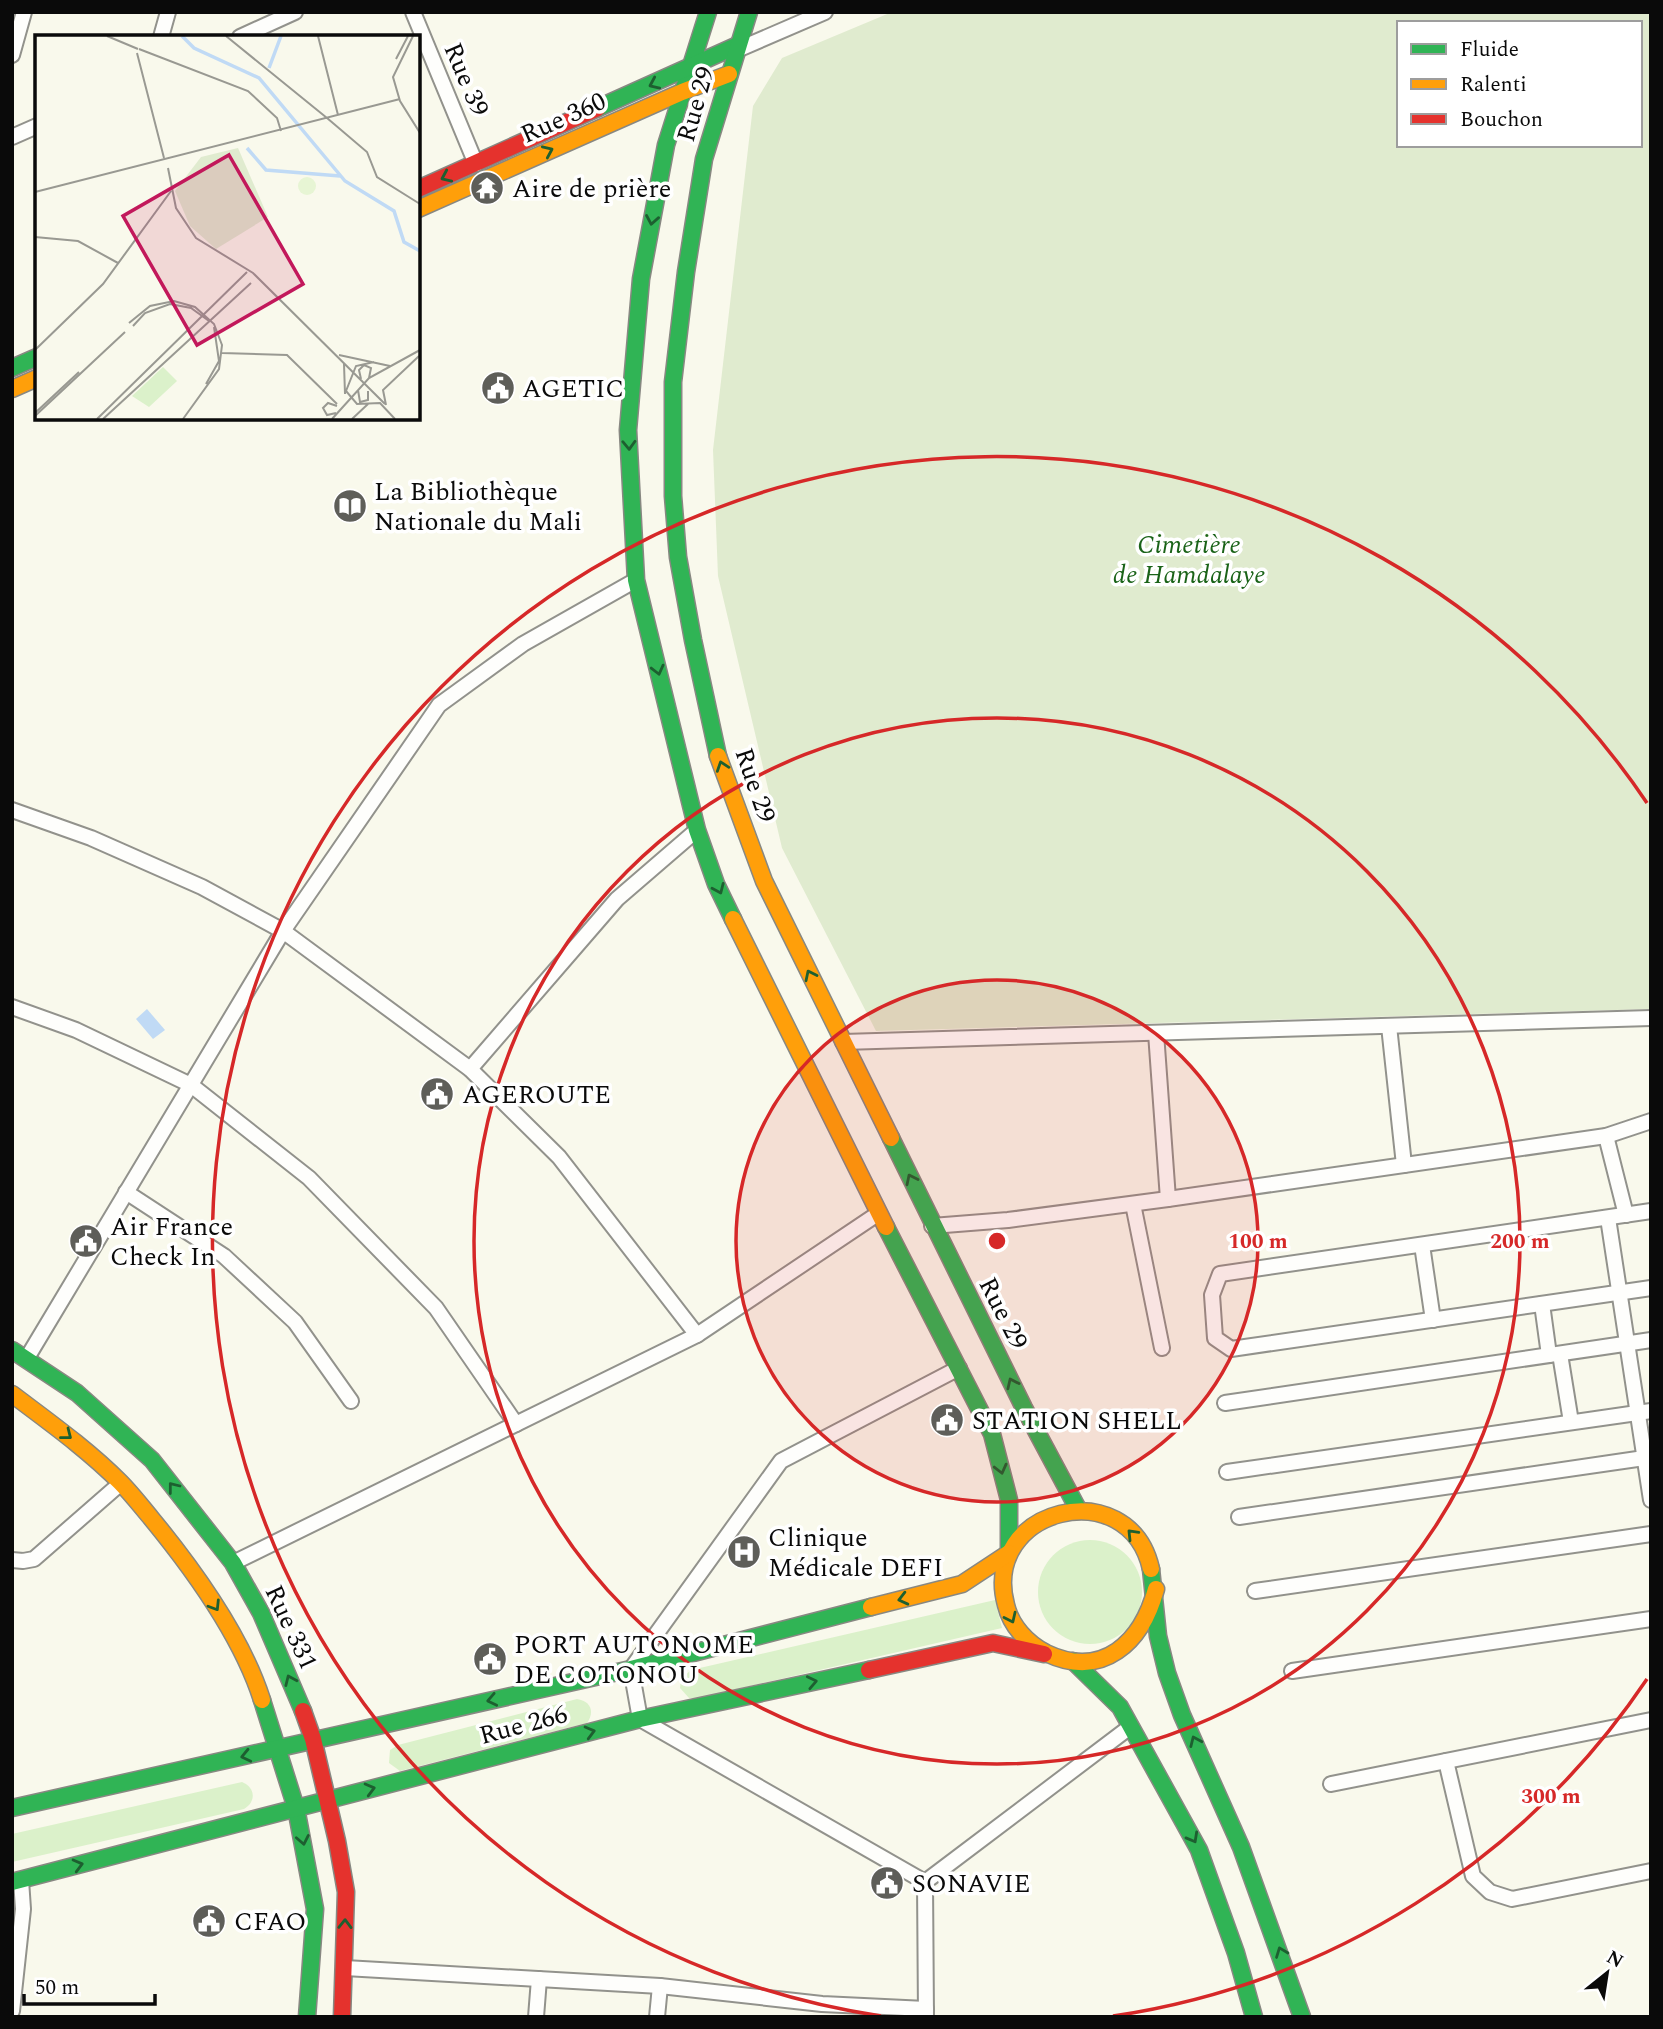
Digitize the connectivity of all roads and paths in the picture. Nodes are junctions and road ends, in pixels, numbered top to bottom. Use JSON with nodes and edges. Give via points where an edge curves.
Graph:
{"nodes":[{"id":1,"x":24,"y":12,"type":"edge"},
{"id":2,"x":168,"y":12,"type":"edge"},
{"id":3,"x":295,"y":12,"type":"edge"},
{"id":4,"x":412,"y":12,"type":"edge"},
{"id":5,"x":708,"y":12,"type":"edge"},
{"id":6,"x":749,"y":12,"type":"edge"},
{"id":7,"x":825,"y":12,"type":"edge"},
{"id":8,"x":162,"y":35,"type":"edge"},
{"id":9,"x":244,"y":35,"type":"edge"},
{"id":10,"x":738,"y":48,"type":"junction"},
{"id":11,"x":12,"y":55,"type":"edge"},
{"id":12,"x":691,"y":68,"type":"junction"},
{"id":13,"x":729,"y":74,"type":"junction"},
{"id":14,"x":682,"y":92,"type":"junction"},
{"id":15,"x":35,"y":127,"type":"edge"},
{"id":16,"x":12,"y":137,"type":"edge"},
{"id":17,"x":476,"y":164,"type":"junction"},
{"id":18,"x":420,"y":188,"type":"edge"},
{"id":19,"x":420,"y":207,"type":"edge"},
{"id":20,"x":35,"y":358,"type":"edge"},
{"id":21,"x":12,"y":368,"type":"edge"},
{"id":22,"x":35,"y":379,"type":"edge"},
{"id":23,"x":12,"y":389,"type":"edge"},
{"id":24,"x":636,"y":580,"type":"junction"},
{"id":25,"x":12,"y":810,"type":"edge"},
{"id":26,"x":697,"y":830,"type":"junction"},
{"id":27,"x":283,"y":932,"type":"junction"},
{"id":28,"x":12,"y":1007,"type":"edge"},
{"id":29,"x":1651,"y":1018,"type":"edge"},
{"id":30,"x":1389,"y":1026,"type":"junction"},
{"id":31,"x":1156,"y":1033,"type":"junction"},
{"id":32,"x":844,"y":1042,"type":"junction"},
{"id":33,"x":470,"y":1069,"type":"junction"},
{"id":34,"x":191,"y":1085,"type":"junction"},
{"id":35,"x":1651,"y":1121,"type":"edge"},
{"id":36,"x":1606,"y":1136,"type":"junction"},
{"id":37,"x":1404,"y":1165,"type":"junction"},
{"id":38,"x":126,"y":1192,"type":"junction"},
{"id":39,"x":1168,"y":1199,"type":"junction"},
{"id":40,"x":1133,"y":1204,"type":"junction"},
{"id":41,"x":1651,"y":1211,"type":"edge"},
{"id":42,"x":879,"y":1213,"type":"junction"},
{"id":43,"x":1626,"y":1215,"type":"junction"},
{"id":44,"x":1608,"y":1218,"type":"junction"},
{"id":45,"x":932,"y":1226,"type":"junction"},
{"id":46,"x":1422,"y":1245,"type":"junction"},
{"id":47,"x":1651,"y":1288,"type":"edge"},
{"id":48,"x":1619,"y":1293,"type":"junction"},
{"id":49,"x":1542,"y":1304,"type":"junction"},
{"id":50,"x":1433,"y":1320,"type":"junction"},
{"id":51,"x":696,"y":1335,"type":"junction"},
{"id":52,"x":1651,"y":1340,"type":"edge"},
{"id":53,"x":1627,"y":1344,"type":"junction"},
{"id":54,"x":1162,"y":1348,"type":"dead end"},
{"id":55,"x":12,"y":1350,"type":"edge"},
{"id":56,"x":1555,"y":1354,"type":"junction"},
{"id":57,"x":27,"y":1358,"type":"junction"},
{"id":58,"x":959,"y":1368,"type":"junction"},
{"id":59,"x":12,"y":1394,"type":"edge"},
{"id":60,"x":351,"y":1401,"type":"dead end"},
{"id":61,"x":1225,"y":1403,"type":"dead end"},
{"id":62,"x":1644,"y":1412,"type":"edge"},
{"id":63,"x":1571,"y":1422,"type":"junction"},
{"id":64,"x":516,"y":1424,"type":"junction"},
{"id":65,"x":1648,"y":1458,"type":"edge"},
{"id":66,"x":1227,"y":1472,"type":"dead end"},
{"id":67,"x":121,"y":1483,"type":"junction"},
{"id":68,"x":1651,"y":1500,"type":"edge"},
{"id":69,"x":1078,"y":1508,"type":"junction"},
{"id":70,"x":1239,"y":1517,"type":"dead end"},
{"id":71,"x":1651,"y":1534,"type":"edge"},
{"id":72,"x":1009,"y":1553,"type":"junction"},
{"id":73,"x":12,"y":1560,"type":"edge"},
{"id":74,"x":233,"y":1563,"type":"junction"},
{"id":75,"x":1156,"y":1589,"type":"junction"},
{"id":76,"x":1255,"y":1591,"type":"dead end"},
{"id":77,"x":1651,"y":1619,"type":"edge"},
{"id":78,"x":1049,"y":1656,"type":"junction"},
{"id":79,"x":1073,"y":1661,"type":"junction"},
{"id":80,"x":631,"y":1669,"type":"junction"},
{"id":81,"x":1292,"y":1671,"type":"dead end"},
{"id":82,"x":640,"y":1719,"type":"junction"},
{"id":83,"x":1651,"y":1720,"type":"edge"},
{"id":84,"x":1130,"y":1727,"type":"junction"},
{"id":85,"x":313,"y":1739,"type":"junction"},
{"id":86,"x":277,"y":1749,"type":"junction"},
{"id":87,"x":1446,"y":1761,"type":"junction"},
{"id":88,"x":1331,"y":1784,"type":"dead end"},
{"id":89,"x":327,"y":1800,"type":"junction"},
{"id":90,"x":12,"y":1808,"type":"edge"},
{"id":91,"x":296,"y":1808,"type":"junction"},
{"id":92,"x":1651,"y":1871,"type":"edge"},
{"id":93,"x":17,"y":1881,"type":"edge"},
{"id":94,"x":925,"y":1882,"type":"junction"},
{"id":95,"x":345,"y":1968,"type":"junction"},
{"id":96,"x":539,"y":1979,"type":"junction"},
{"id":97,"x":660,"y":1986,"type":"junction"},
{"id":98,"x":822,"y":2010,"type":"edge"},
{"id":99,"x":12,"y":2011,"type":"edge"},
{"id":100,"x":926,"y":2013,"type":"edge"},
{"id":101,"x":307,"y":2017,"type":"edge"},
{"id":102,"x":342,"y":2017,"type":"edge"},
{"id":103,"x":536,"y":2017,"type":"edge"},
{"id":104,"x":657,"y":2017,"type":"edge"},
{"id":105,"x":1254,"y":2017,"type":"edge"},
{"id":106,"x":1302,"y":2017,"type":"edge"}],
"edges":[{"from":1,"to":11,"type":"street"},
{"from":2,"to":8,"type":"street"},
{"from":3,"to":9,"type":"street"},
{"from":4,"to":17,"type":"street","name":"Rue 39"},
{"from":5,"to":12,"type":"main road"},
{"from":6,"to":10,"type":"main road","name":"Rue 29"},
{"from":7,"to":10,"type":"street"},
{"from":10,"to":12,"type":"main road"},
{"from":10,"to":13,"type":"main road","name":"Rue 29"},
{"from":12,"to":14,"type":"main road"},
{"from":12,"to":17,"type":"main road","one_way":true},
{"from":13,"to":14,"type":"main road","name":"Rue 360"},
{"from":32,"to":13,"type":"main road","name":"Rue 29","one_way":true,"via":[[764,881],[719,759],[678,557],[673,382],[704,159]]},
{"from":19,"to":14,"type":"main road","name":"Rue 360","one_way":true},
{"from":14,"to":24,"type":"main road","one_way":true,"via":[[666,145],[641,279],[628,430]]},
{"from":15,"to":16,"type":"street"},
{"from":17,"to":18,"type":"main road","one_way":true},
{"from":20,"to":21,"type":"main road"},
{"from":22,"to":23,"type":"main road"},
{"from":24,"to":26,"type":"main road","one_way":true},
{"from":24,"to":27,"type":"street","via":[[523,644],[439,705]]},
{"from":25,"to":27,"type":"street","via":[[91,838],[202,887]]},
{"from":26,"to":33,"type":"street","via":[[617,899]]},
{"from":26,"to":42,"type":"main road","one_way":true,"via":[[716,884]]},
{"from":27,"to":33,"type":"street"},
{"from":27,"to":34,"type":"street"},
{"from":28,"to":34,"type":"street","via":[[76,1030]]},
{"from":29,"to":30,"type":"street"},
{"from":30,"to":31,"type":"street"},
{"from":30,"to":37,"type":"street"},
{"from":31,"to":32,"type":"street"},
{"from":31,"to":39,"type":"street"},
{"from":45,"to":32,"type":"main road","name":"Rue 29","one_way":true},
{"from":33,"to":51,"type":"street","via":[[559,1157]]},
{"from":34,"to":38,"type":"street"},
{"from":34,"to":64,"type":"street","via":[[309,1178],[436,1308]]},
{"from":35,"to":36,"type":"street"},
{"from":36,"to":37,"type":"street"},
{"from":36,"to":43,"type":"street"},
{"from":37,"to":39,"type":"street"},
{"from":38,"to":57,"type":"street"},
{"from":38,"to":60,"type":"street","via":[[225,1256],[295,1322]]},
{"from":39,"to":40,"type":"street"},
{"from":40,"to":45,"type":"street"},
{"from":40,"to":54,"type":"street"},
{"from":41,"to":43,"type":"street"},
{"from":42,"to":51,"type":"street"},
{"from":42,"to":58,"type":"main road"},
{"from":43,"to":44,"type":"street"},
{"from":44,"to":46,"type":"street"},
{"from":44,"to":48,"type":"street"},
{"from":69,"to":45,"type":"main road","name":"Rue 29","one_way":true},
{"from":46,"to":50,"type":"street"},
{"from":46,"to":50,"type":"street","via":[[1220,1274],[1212,1295],[1216,1338],[1231,1349]]},
{"from":47,"to":48,"type":"street"},
{"from":48,"to":49,"type":"street"},
{"from":48,"to":53,"type":"street"},
{"from":49,"to":50,"type":"street"},
{"from":49,"to":56,"type":"street"},
{"from":51,"to":64,"type":"street"},
{"from":52,"to":53,"type":"street"},
{"from":53,"to":56,"type":"street"},
{"from":53,"to":62,"type":"street"},
{"from":55,"to":57,"type":"main road","name":"Rue 331"},
{"from":56,"to":61,"type":"street"},
{"from":56,"to":63,"type":"street"},
{"from":74,"to":57,"type":"main road","name":"Rue 331","one_way":true,"via":[[152,1460],[77,1393]]},
{"from":58,"to":72,"type":"main road","one_way":true,"via":[[992,1434],[1009,1500]]},
{"from":58,"to":80,"type":"street","via":[[781,1461]]},
{"from":59,"to":67,"type":"main road","one_way":true},
{"from":62,"to":63,"type":"street"},
{"from":62,"to":65,"type":"street"},
{"from":63,"to":66,"type":"street"},
{"from":64,"to":74,"type":"street"},
{"from":65,"to":68,"type":"street"},
{"from":65,"to":70,"type":"street"},
{"from":67,"to":73,"type":"street","via":[[34,1559]]},
{"from":67,"to":86,"type":"main road","one_way":true,"via":[[179,1552],[218,1609],[257,1685]]},
{"from":69,"to":72,"type":"main road","via":[[1037,1521]]},
{"from":75,"to":69,"type":"main road","one_way":true,"via":[[1151,1558],[1134,1532],[1109,1515]]},
{"from":71,"to":76,"type":"street"},
{"from":72,"to":78,"type":"main road","one_way":true,"via":[[1003,1572],[1007,1613],[1017,1631]]},
{"from":72,"to":80,"type":"main road","name":"Rue 266","one_way":true,"via":[[962,1584]]},
{"from":85,"to":74,"type":"main road","name":"Rue 331","one_way":true,"via":[[261,1613]]},
{"from":75,"to":79,"type":"main road","via":[[1148,1618],[1130,1643],[1104,1658]]},
{"from":106,"to":75,"type":"main road","one_way":true,"via":[[1231,1822],[1175,1697],[1160,1648]]},
{"from":77,"to":81,"type":"street"},
{"from":78,"to":79,"type":"main road"},
{"from":82,"to":78,"type":"main road","name":"Rue 266","one_way":true,"via":[[993,1643]]},
{"from":79,"to":84,"type":"main road","via":[[1119,1707]]},
{"from":80,"to":82,"type":"street"},
{"from":80,"to":85,"type":"main road","name":"Rue 266","one_way":true},
{"from":89,"to":82,"type":"main road","name":"Rue 266","one_way":true},
{"from":82,"to":94,"type":"street"},
{"from":83,"to":87,"type":"street"},
{"from":84,"to":94,"type":"street"},
{"from":84,"to":105,"type":"main road","one_way":true,"via":[[1199,1850]]},
{"from":85,"to":86,"type":"main road","name":"Rue 266"},
{"from":85,"to":89,"type":"main road","name":"Rue 331"},
{"from":86,"to":90,"type":"main road","name":"Rue 266","one_way":true},
{"from":86,"to":91,"type":"main road"},
{"from":87,"to":88,"type":"street"},
{"from":87,"to":92,"type":"street","via":[[1473,1876],[1490,1892],[1512,1899]]},
{"from":89,"to":91,"type":"main road","name":"Rue 266"},
{"from":95,"to":89,"type":"main road","name":"Rue 331","one_way":true,"via":[[346,1892]]},
{"from":93,"to":91,"type":"main road","name":"Rue 266","one_way":true},
{"from":91,"to":101,"type":"main road","one_way":true,"via":[[315,1909]]},
{"from":93,"to":99,"type":"street","via":[[23,1909]]},
{"from":94,"to":100,"type":"street"},
{"from":95,"to":96,"type":"street"},
{"from":95,"to":102,"type":"main road","name":"Rue 331"},
{"from":96,"to":97,"type":"street"},
{"from":96,"to":103,"type":"street"},
{"from":97,"to":98,"type":"street"},
{"from":97,"to":104,"type":"street"},
{"from":98,"to":100,"type":"street"}]}
